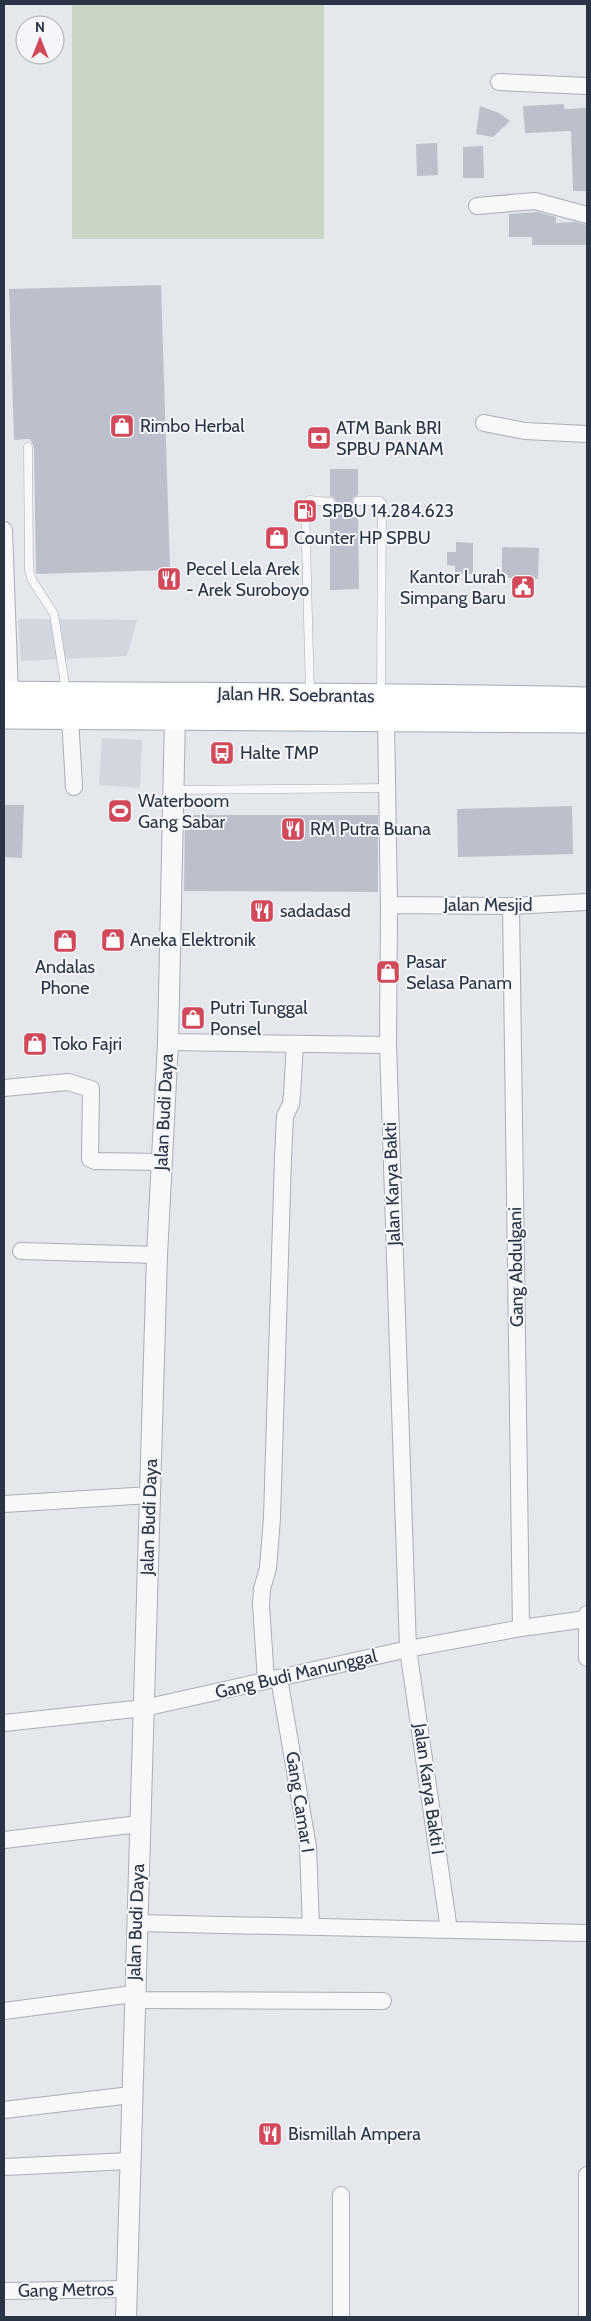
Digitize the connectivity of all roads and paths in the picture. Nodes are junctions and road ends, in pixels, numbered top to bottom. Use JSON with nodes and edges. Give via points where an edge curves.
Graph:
{"nodes":[{"id":1,"x":499,"y":82,"type":"dead end"},
{"id":2,"x":587,"y":86,"type":"edge"},
{"id":3,"x":477,"y":206,"type":"dead end"},
{"id":4,"x":587,"y":215,"type":"edge"},
{"id":5,"x":484,"y":423,"type":"dead end"},
{"id":6,"x":587,"y":434,"type":"edge"},
{"id":7,"x":28,"y":447,"type":"dead end"},
{"id":8,"x":330,"y":502,"type":"dead end"},
{"id":9,"x":358,"y":502,"type":"dead end"},
{"id":10,"x":4,"y":530,"type":"edge"},
{"id":11,"x":310,"y":696,"type":"junction"},
{"id":12,"x":587,"y":700,"type":"edge"},
{"id":13,"x":6,"y":701,"type":"edge"},
{"id":14,"x":68,"y":706,"type":"junction"},
{"id":15,"x":384,"y":708,"type":"junction"},
{"id":16,"x":174,"y":716,"type":"junction"},
{"id":17,"x":587,"y":720,"type":"edge"},
{"id":18,"x":74,"y":787,"type":"dead end"},
{"id":19,"x":387,"y":788,"type":"junction"},
{"id":20,"x":174,"y":790,"type":"junction"},
{"id":21,"x":587,"y":902,"type":"edge"},
{"id":22,"x":389,"y":905,"type":"junction"},
{"id":23,"x":511,"y":906,"type":"junction"},
{"id":24,"x":168,"y":1042,"type":"junction"},
{"id":25,"x":294,"y":1044,"type":"junction"},
{"id":26,"x":388,"y":1046,"type":"junction"},
{"id":27,"x":4,"y":1088,"type":"edge"},
{"id":28,"x":162,"y":1162,"type":"junction"},
{"id":29,"x":21,"y":1251,"type":"dead end"},
{"id":30,"x":157,"y":1255,"type":"junction"},
{"id":31,"x":150,"y":1495,"type":"junction"},
{"id":32,"x":4,"y":1504,"type":"edge"},
{"id":33,"x":587,"y":1614,"type":"edge"},
{"id":34,"x":587,"y":1619,"type":"edge"},
{"id":35,"x":521,"y":1628,"type":"junction"},
{"id":36,"x":408,"y":1649,"type":"junction"},
{"id":37,"x":587,"y":1658,"type":"edge"},
{"id":38,"x":272,"y":1679,"type":"junction"},
{"id":39,"x":144,"y":1708,"type":"junction"},
{"id":40,"x":4,"y":1724,"type":"edge"},
{"id":41,"x":139,"y":1824,"type":"junction"},
{"id":42,"x":4,"y":1840,"type":"edge"},
{"id":43,"x":136,"y":1923,"type":"junction"},
{"id":44,"x":311,"y":1927,"type":"junction"},
{"id":45,"x":449,"y":1930,"type":"junction"},
{"id":46,"x":587,"y":1933,"type":"edge"},
{"id":47,"x":134,"y":1997,"type":"junction"},
{"id":48,"x":383,"y":2001,"type":"dead end"},
{"id":49,"x":4,"y":2011,"type":"edge"},
{"id":50,"x":131,"y":2095,"type":"junction"},
{"id":51,"x":4,"y":2110,"type":"edge"},
{"id":52,"x":130,"y":2161,"type":"junction"},
{"id":53,"x":4,"y":2167,"type":"edge"},
{"id":54,"x":587,"y":2174,"type":"edge"},
{"id":55,"x":341,"y":2195,"type":"dead end"},
{"id":56,"x":587,"y":2241,"type":"edge"},
{"id":57,"x":128,"y":2289,"type":"junction"},
{"id":58,"x":4,"y":2291,"type":"edge"},
{"id":59,"x":126,"y":2317,"type":"edge"},
{"id":60,"x":341,"y":2317,"type":"edge"},
{"id":61,"x":587,"y":2317,"type":"edge"}],
"edges":[{"from":1,"to":2,"type":"street"},
{"from":3,"to":4,"type":"street","via":[[535,201]]},
{"from":5,"to":6,"type":"street","via":[[526,431]]},
{"from":7,"to":14,"type":"lane","via":[[29,570],[54,614]]},
{"from":8,"to":11,"type":"lane","via":[[309,500],[305,505]]},
{"from":9,"to":15,"type":"lane","via":[[382,503]]},
{"from":10,"to":13,"type":"street"},
{"from":11,"to":14,"type":"main road","name":"Jalan HR. Soebrantas","via":[[189,694]]},
{"from":11,"to":15,"type":"main road","name":"Jalan HR. Soebrantas"},
{"from":12,"to":15,"type":"main road","name":"Jalan HR. Soebrantas"},
{"from":13,"to":14,"type":"main road","name":"Jalan HR. Soebrantas"},
{"from":14,"to":16,"type":"main road","name":"Jalan HR. Soebrantas"},
{"from":14,"to":18,"type":"street"},
{"from":15,"to":16,"type":"main road","name":"Jalan HR. Soebrantas"},
{"from":15,"to":17,"type":"main road","name":"Jalan HR. Soebrantas"},
{"from":15,"to":19,"type":"street","name":"Jalan Karya Bakti"},
{"from":16,"to":20,"type":"street","name":"Jalan Budi Daya"},
{"from":19,"to":20,"type":"lane"},
{"from":19,"to":22,"type":"street","name":"Jalan Karya Bakti"},
{"from":20,"to":24,"type":"street","name":"Jalan Budi Daya"},
{"from":21,"to":23,"type":"street","name":"Jalan Mesjid"},
{"from":22,"to":23,"type":"street","name":"Jalan Mesjid"},
{"from":22,"to":26,"type":"street","name":"Jalan Karya Bakti"},
{"from":23,"to":35,"type":"street","name":"Gang Abdulgani"},
{"from":24,"to":25,"type":"street"},
{"from":24,"to":28,"type":"street","name":"Jalan Budi Daya"},
{"from":25,"to":26,"type":"street"},
{"from":25,"to":38,"type":"street","name":"Gang Camar I","via":[[291,1104],[285,1116],[282,1158],[272,1518],[261,1605]]},
{"from":26,"to":36,"type":"street","name":"Jalan Karya Bakti"},
{"from":27,"to":28,"type":"street","via":[[68,1082],[91,1089],[90,1159]]},
{"from":28,"to":30,"type":"street","name":"Jalan Budi Daya"},
{"from":29,"to":30,"type":"street"},
{"from":30,"to":31,"type":"street","name":"Jalan Budi Daya"},
{"from":31,"to":32,"type":"street"},
{"from":31,"to":39,"type":"street","name":"Jalan Budi Daya"},
{"from":33,"to":34,"type":"street"},
{"from":34,"to":35,"type":"street","name":"Gang Budi Manunggal"},
{"from":34,"to":37,"type":"street"},
{"from":35,"to":36,"type":"street","name":"Gang Budi Manunggal"},
{"from":36,"to":38,"type":"street","name":"Gang Budi Manunggal"},
{"from":36,"to":45,"type":"street","name":"Jalan Karya Bakti I"},
{"from":38,"to":39,"type":"street","name":"Gang Budi Manunggal"},
{"from":38,"to":44,"type":"street","name":"Gang Camar I","via":[[308,1847]]},
{"from":39,"to":40,"type":"street","name":"Gang Budi Manunggal"},
{"from":39,"to":41,"type":"street","name":"Jalan Budi Daya"},
{"from":41,"to":42,"type":"street"},
{"from":41,"to":43,"type":"street","name":"Jalan Budi Daya"},
{"from":43,"to":44,"type":"street"},
{"from":43,"to":47,"type":"street","name":"Jalan Budi Daya"},
{"from":44,"to":45,"type":"street"},
{"from":45,"to":46,"type":"street"},
{"from":47,"to":48,"type":"street"},
{"from":47,"to":49,"type":"street"},
{"from":47,"to":50,"type":"street","name":"Jalan Budi Daya"},
{"from":50,"to":51,"type":"street"},
{"from":50,"to":52,"type":"street","name":"Jalan Budi Daya"},
{"from":52,"to":53,"type":"street"},
{"from":52,"to":57,"type":"street","name":"Jalan Budi Daya"},
{"from":54,"to":56,"type":"street"},
{"from":55,"to":60,"type":"street"},
{"from":56,"to":61,"type":"street"},
{"from":57,"to":58,"type":"street","name":"Gang Metros"},
{"from":57,"to":59,"type":"street","name":"Jalan Budi Daya"}]}
